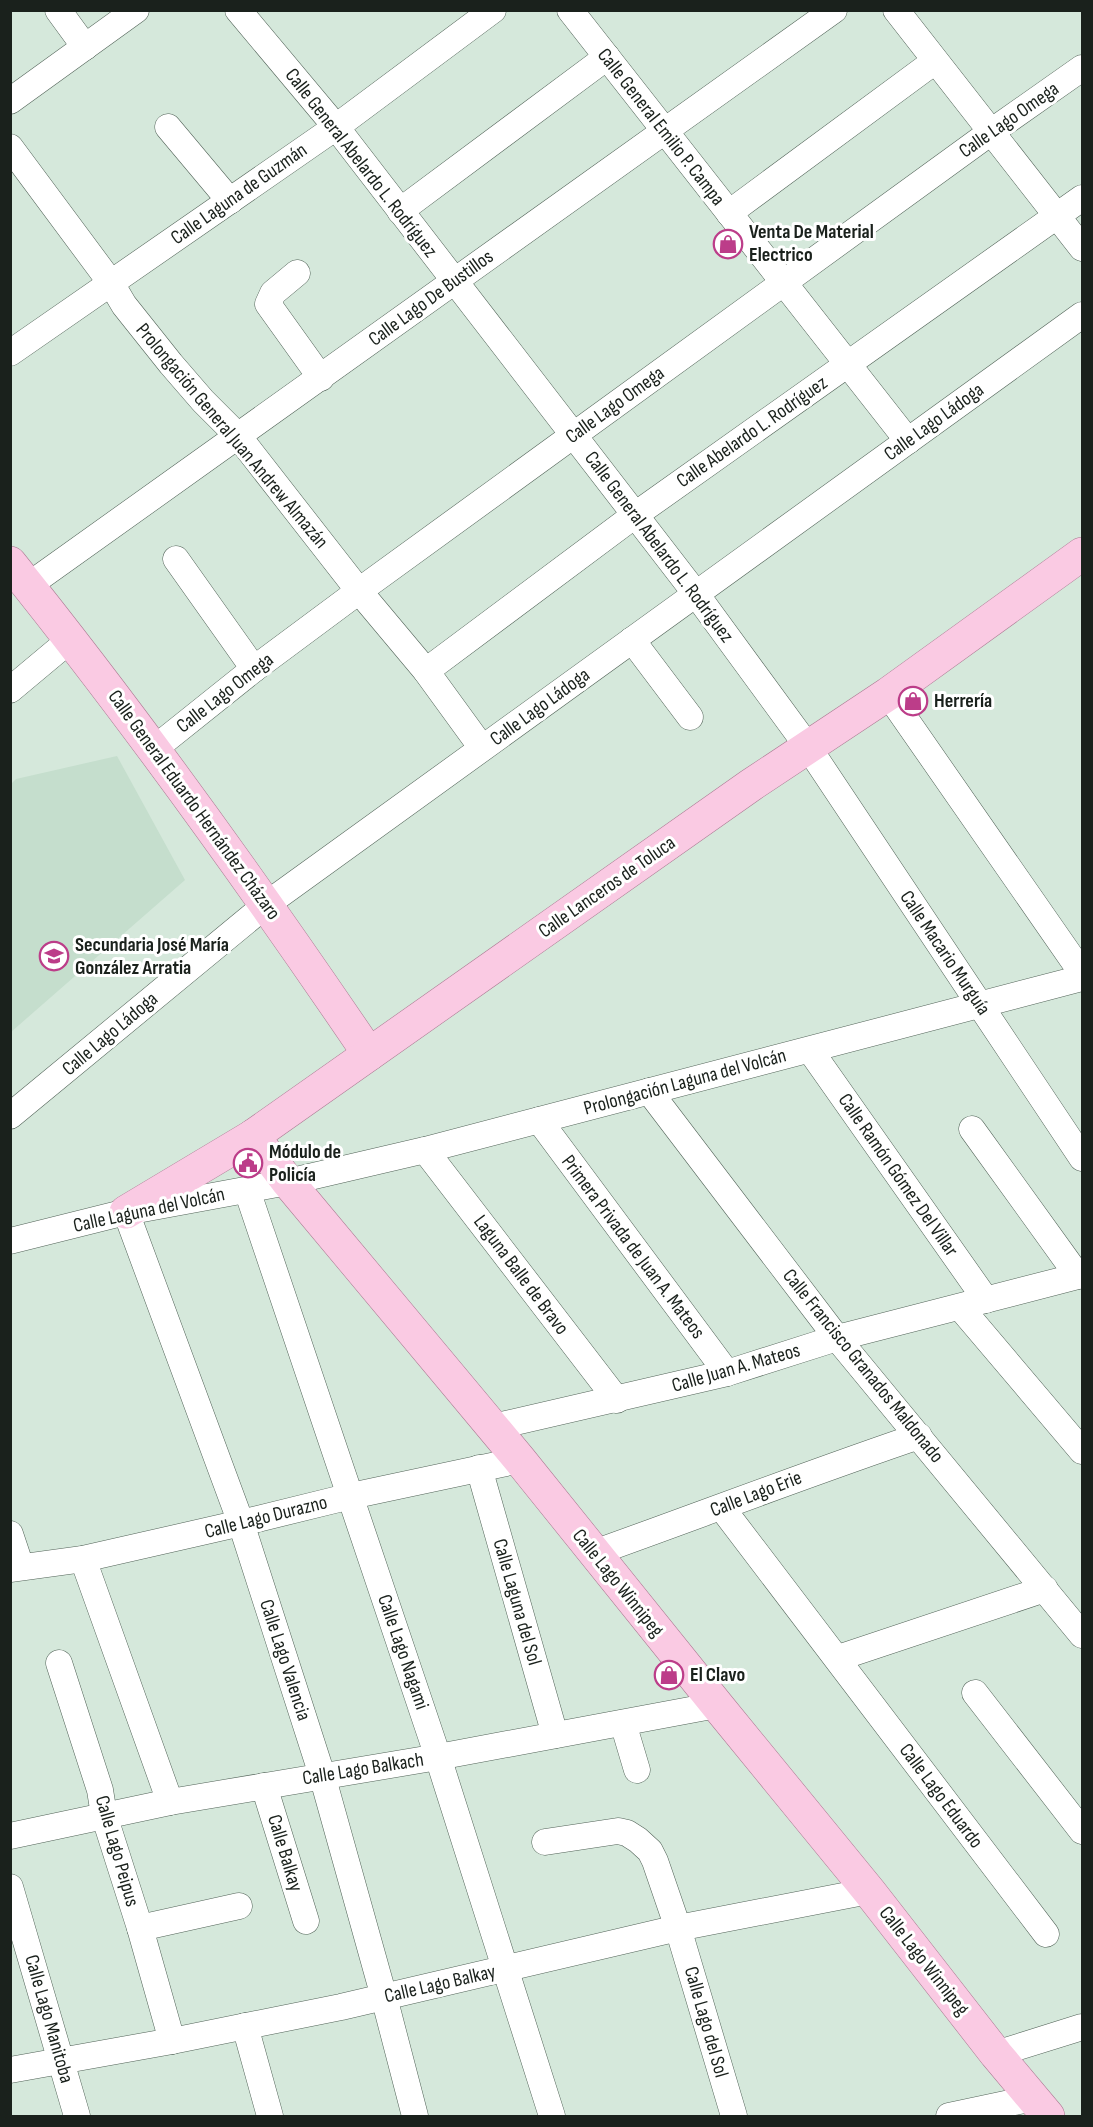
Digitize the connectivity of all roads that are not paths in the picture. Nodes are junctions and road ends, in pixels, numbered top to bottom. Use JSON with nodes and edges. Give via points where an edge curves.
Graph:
{"nodes":[{"id":1,"x":58,"y":10,"type":"edge"},
{"id":2,"x":136,"y":10,"type":"edge"},
{"id":3,"x":238,"y":10,"type":"edge"},
{"id":4,"x":493,"y":10,"type":"edge"},
{"id":5,"x":570,"y":10,"type":"edge"},
{"id":6,"x":834,"y":10,"type":"edge"},
{"id":7,"x":896,"y":10,"type":"edge"},
{"id":8,"x":85,"y":48,"type":"junction"},
{"id":9,"x":607,"y":57,"type":"junction"},
{"id":10,"x":935,"y":61,"type":"junction"},
{"id":11,"x":1083,"y":68,"type":"edge"},
{"id":12,"x":10,"y":101,"type":"edge"},
{"id":13,"x":168,"y":127,"type":"dead end"},
{"id":14,"x":336,"y":127,"type":"junction"},
{"id":15,"x":665,"y":131,"type":"junction"},
{"id":16,"x":991,"y":132,"type":"junction"},
{"id":17,"x":10,"y":147,"type":"edge"},
{"id":18,"x":1083,"y":198,"type":"edge"},
{"id":19,"x":230,"y":201,"type":"junction"},
{"id":20,"x":400,"y":211,"type":"junction"},
{"id":21,"x":729,"y":213,"type":"junction"},
{"id":22,"x":1057,"y":216,"type":"junction"},
{"id":23,"x":1083,"y":248,"type":"edge"},
{"id":24,"x":297,"y":273,"type":"dead end"},
{"id":25,"x":455,"y":281,"type":"junction"},
{"id":26,"x":111,"y":283,"type":"junction"},
{"id":27,"x":784,"y":283,"type":"junction"},
{"id":28,"x":1083,"y":315,"type":"edge"},
{"id":29,"x":10,"y":353,"type":"edge"},
{"id":30,"x":847,"y":364,"type":"junction"},
{"id":31,"x":321,"y":378,"type":"junction"},
{"id":32,"x":573,"y":435,"type":"junction"},
{"id":33,"x":238,"y":436,"type":"junction"},
{"id":34,"x":908,"y":441,"type":"junction"},
{"id":35,"x":635,"y":515,"type":"junction"},
{"id":36,"x":1083,"y":554,"type":"edge"},
{"id":37,"x":176,"y":559,"type":"dead end"},
{"id":38,"x":20,"y":574,"type":"edge"},
{"id":39,"x":359,"y":591,"type":"junction"},
{"id":40,"x":696,"y":594,"type":"junction"},
{"id":41,"x":71,"y":639,"type":"junction"},
{"id":42,"x":632,"y":640,"type":"junction"},
{"id":43,"x":254,"y":669,"type":"junction"},
{"id":44,"x":426,"y":671,"type":"junction"},
{"id":45,"x":10,"y":690,"type":"edge"},
{"id":46,"x":888,"y":694,"type":"junction"},
{"id":47,"x":690,"y":717,"type":"dead end"},
{"id":48,"x":808,"y":747,"type":"junction"},
{"id":49,"x":482,"y":748,"type":"junction"},
{"id":50,"x":154,"y":749,"type":"junction"},
{"id":51,"x":267,"y":904,"type":"junction"},
{"id":52,"x":1083,"y":973,"type":"edge"},
{"id":53,"x":1083,"y":978,"type":"edge"},
{"id":54,"x":980,"y":1005,"type":"junction"},
{"id":55,"x":810,"y":1050,"type":"junction"},
{"id":56,"x":369,"y":1054,"type":"junction"},
{"id":57,"x":649,"y":1091,"type":"junction"},
{"id":58,"x":10,"y":1116,"type":"edge"},
{"id":59,"x":539,"y":1120,"type":"junction"},
{"id":60,"x":972,"y":1129,"type":"dead end"},
{"id":61,"x":253,"y":1136,"type":"junction"},
{"id":62,"x":425,"y":1150,"type":"junction"},
{"id":63,"x":1083,"y":1158,"type":"edge"},
{"id":64,"x":288,"y":1182,"type":"junction"},
{"id":65,"x":247,"y":1190,"type":"junction"},
{"id":66,"x":126,"y":1212,"type":"junction"},
{"id":67,"x":12,"y":1239,"type":"edge"},
{"id":68,"x":1080,"y":1275,"type":"edge"},
{"id":69,"x":986,"y":1300,"type":"junction"},
{"id":70,"x":960,"y":1306,"type":"junction"},
{"id":71,"x":837,"y":1338,"type":"junction"},
{"id":72,"x":728,"y":1373,"type":"junction"},
{"id":73,"x":616,"y":1400,"type":"junction"},
{"id":74,"x":493,"y":1427,"type":"junction"},
{"id":75,"x":918,"y":1436,"type":"junction"},
{"id":76,"x":1083,"y":1451,"type":"edge"},
{"id":77,"x":520,"y":1460,"type":"junction"},
{"id":78,"x":479,"y":1468,"type":"junction"},
{"id":79,"x":351,"y":1496,"type":"junction"},
{"id":80,"x":722,"y":1508,"type":"junction"},
{"id":81,"x":241,"y":1523,"type":"junction"},
{"id":82,"x":10,"y":1534,"type":"edge"},
{"id":83,"x":594,"y":1553,"type":"junction"},
{"id":84,"x":83,"y":1559,"type":"junction"},
{"id":85,"x":16,"y":1568,"type":"edge"},
{"id":86,"x":1045,"y":1589,"type":"junction"},
{"id":87,"x":1083,"y":1635,"type":"edge"},
{"id":88,"x":838,"y":1658,"type":"junction"},
{"id":89,"x":59,"y":1663,"type":"dead end"},
{"id":90,"x":975,"y":1694,"type":"dead end"},
{"id":91,"x":717,"y":1706,"type":"junction"},
{"id":92,"x":623,"y":1723,"type":"junction"},
{"id":93,"x":555,"y":1735,"type":"junction"},
{"id":94,"x":438,"y":1757,"type":"junction"},
{"id":95,"x":637,"y":1770,"type":"dead end"},
{"id":96,"x":322,"y":1775,"type":"junction"},
{"id":97,"x":264,"y":1786,"type":"junction"},
{"id":98,"x":170,"y":1802,"type":"junction"},
{"id":99,"x":104,"y":1815,"type":"junction"},
{"id":100,"x":1083,"y":1831,"type":"edge"},
{"id":101,"x":10,"y":1836,"type":"edge"},
{"id":102,"x":545,"y":1842,"type":"dead end"},
{"id":103,"x":10,"y":1887,"type":"edge"},
{"id":104,"x":869,"y":1891,"type":"junction"},
{"id":105,"x":239,"y":1906,"type":"dead end"},
{"id":106,"x":306,"y":1921,"type":"dead end"},
{"id":107,"x":140,"y":1928,"type":"junction"},
{"id":108,"x":678,"y":1928,"type":"junction"},
{"id":109,"x":1046,"y":1934,"type":"dead end"},
{"id":110,"x":506,"y":1968,"type":"junction"},
{"id":111,"x":384,"y":1997,"type":"junction"},
{"id":112,"x":245,"y":2026,"type":"junction"},
{"id":113,"x":1083,"y":2027,"type":"edge"},
{"id":114,"x":172,"y":2041,"type":"junction"},
{"id":115,"x":996,"y":2054,"type":"junction"},
{"id":116,"x":62,"y":2060,"type":"junction"},
{"id":117,"x":10,"y":2070,"type":"edge"},
{"id":118,"x":1041,"y":2107,"type":"edge"},
{"id":119,"x":77,"y":2116,"type":"edge"},
{"id":120,"x":270,"y":2116,"type":"edge"},
{"id":121,"x":415,"y":2116,"type":"edge"},
{"id":122,"x":552,"y":2116,"type":"edge"},
{"id":123,"x":734,"y":2116,"type":"edge"},
{"id":124,"x":949,"y":2116,"type":"edge"}],
"edges":[{"from":1,"to":8,"type":"street"},
{"from":2,"to":8,"type":"street"},
{"from":3,"to":14,"type":"street","name":"Calle General Abelardo L. Rodríguez"},
{"from":4,"to":14,"type":"street","name":"Calle Laguna de Guzmán"},
{"from":5,"to":9,"type":"street","name":"Calle General Emilio P. Campa"},
{"from":6,"to":15,"type":"street","name":"Calle Lago De Bustillos"},
{"from":7,"to":10,"type":"street"},
{"from":8,"to":12,"type":"street"},
{"from":9,"to":15,"type":"street","name":"Calle General Emilio P. Campa"},
{"from":9,"to":20,"type":"street"},
{"from":10,"to":16,"type":"street"},
{"from":10,"to":21,"type":"street"},
{"from":11,"to":16,"type":"street","name":"Calle Lago Omega"},
{"from":13,"to":19,"type":"street"},
{"from":14,"to":19,"type":"street","name":"Calle Laguna de Guzmán"},
{"from":14,"to":20,"type":"street","name":"Calle General Abelardo L. Rodríguez"},
{"from":15,"to":21,"type":"street","name":"Calle General Emilio P. Campa"},
{"from":15,"to":25,"type":"street","name":"Calle Lago De Bustillos"},
{"from":16,"to":22,"type":"street"},
{"from":16,"to":27,"type":"street","name":"Calle Lago Omega"},
{"from":17,"to":26,"type":"street","name":"Prolongación General Juan Andrew Almazán"},
{"from":18,"to":22,"type":"street","name":"Calle Abelardo L. Rodríguez"},
{"from":19,"to":26,"type":"street","name":"Calle Laguna de Guzmán"},
{"from":20,"to":25,"type":"street","name":"Calle General Abelardo L. Rodríguez"},
{"from":21,"to":27,"type":"street","name":"Calle General Emilio P. Campa"},
{"from":22,"to":23,"type":"street"},
{"from":22,"to":30,"type":"street","name":"Calle Abelardo L. Rodríguez"},
{"from":24,"to":31,"type":"street","via":[[273,293],[268,304]]},
{"from":25,"to":31,"type":"street","name":"Calle Lago De Bustillos"},
{"from":25,"to":32,"type":"street","name":"Calle General Abelardo L. Rodríguez"},
{"from":26,"to":29,"type":"street","name":"Calle Laguna de Guzmán"},
{"from":26,"to":33,"type":"street","name":"Prolongación General Juan Andrew Almazán","via":[[171,364]]},
{"from":27,"to":30,"type":"street","name":"Calle General Emilio P. Campa"},
{"from":27,"to":32,"type":"street","name":"Calle Lago Omega"},
{"from":28,"to":34,"type":"street","name":"Calle Lago Ládoga"},
{"from":30,"to":34,"type":"street","name":"Calle General Emilio P. Campa"},
{"from":30,"to":35,"type":"street","name":"Calle Abelardo L. Rodríguez"},
{"from":31,"to":33,"type":"street","name":"Calle Lago De Bustillos"},
{"from":32,"to":35,"type":"street","name":"Calle General Abelardo L. Rodríguez"},
{"from":32,"to":39,"type":"street","name":"Calle Lago Omega"},
{"from":33,"to":38,"type":"street","name":"Calle Lago De Bustillos"},
{"from":33,"to":39,"type":"street","name":"Prolongación General Juan Andrew Almazán"},
{"from":34,"to":40,"type":"street","name":"Calle Lago Ládoga"},
{"from":35,"to":40,"type":"street","name":"Calle General Abelardo L. Rodríguez"},
{"from":35,"to":44,"type":"street","name":"Calle Abelardo L. Rodríguez"},
{"from":36,"to":46,"type":"main road","name":"Calle Lanceros de Toluca"},
{"from":37,"to":43,"type":"street"},
{"from":38,"to":41,"type":"main road","name":"Calle General Eduardo Hernández Cházaro"},
{"from":39,"to":43,"type":"street","name":"Calle Lago Omega"},
{"from":39,"to":44,"type":"street","name":"Prolongación General Juan Andrew Almazán"},
{"from":40,"to":42,"type":"street","name":"Calle Lago Ládoga"},
{"from":40,"to":48,"type":"street","name":"Calle General Abelardo L. Rodríguez"},
{"from":41,"to":45,"type":"street"},
{"from":41,"to":50,"type":"main road","name":"Calle General Eduardo Hernández Cházaro"},
{"from":42,"to":47,"type":"street"},
{"from":42,"to":49,"type":"street","name":"Calle Lago Ládoga"},
{"from":43,"to":50,"type":"street","name":"Calle Lago Omega"},
{"from":44,"to":49,"type":"street","name":"Prolongación General Juan Andrew Almazán"},
{"from":46,"to":48,"type":"main road","name":"Calle Lanceros de Toluca"},
{"from":46,"to":52,"type":"street"},
{"from":48,"to":54,"type":"street","name":"Calle Macario Murguía"},
{"from":48,"to":56,"type":"main road","name":"Calle Lanceros de Toluca"},
{"from":49,"to":51,"type":"street","name":"Calle Lago Ládoga"},
{"from":50,"to":51,"type":"main road","name":"Calle General Eduardo Hernández Cházaro"},
{"from":51,"to":56,"type":"main road","name":"Calle General Eduardo Hernández Cházaro"},
{"from":51,"to":58,"type":"street","name":"Calle Lago Ládoga"},
{"from":53,"to":54,"type":"street","name":"Prolongación Laguna del Volcán"},
{"from":54,"to":55,"type":"street","name":"Prolongación Laguna del Volcán"},
{"from":54,"to":63,"type":"street","name":"Calle Macario Murguía"},
{"from":55,"to":57,"type":"street","name":"Prolongación Laguna del Volcán"},
{"from":55,"to":69,"type":"street","name":"Calle Ramón Gómez Del Villar"},
{"from":56,"to":61,"type":"main road","name":"Calle Lanceros de Toluca"},
{"from":57,"to":59,"type":"street","name":"Prolongación Laguna del Volcán"},
{"from":57,"to":71,"type":"street","name":"Calle Francisco Granados Maldonado"},
{"from":59,"to":62,"type":"street","name":"Prolongación Laguna del Volcán"},
{"from":59,"to":72,"type":"street","name":"Primera Privada de Juan A. Mateos"},
{"from":60,"to":68,"type":"street"},
{"from":61,"to":64,"type":"main road","name":"Calle Lago Winnipeg"},
{"from":61,"to":66,"type":"main road","name":"Calle Lanceros de Toluca"},
{"from":62,"to":64,"type":"street","name":"Prolongación Laguna del Volcán"},
{"from":62,"to":73,"type":"street","name":"Laguna Balle de Bravo"},
{"from":64,"to":65,"type":"street","name":"Calle Laguna del Volcán"},
{"from":64,"to":74,"type":"main road","name":"Calle Lago Winnipeg"},
{"from":65,"to":66,"type":"street","name":"Calle Laguna del Volcán"},
{"from":65,"to":79,"type":"street","name":"Calle Lago Nagami"},
{"from":66,"to":67,"type":"street","name":"Calle Laguna del Volcán"},
{"from":66,"to":81,"type":"street","name":"Calle Lago Valencia"},
{"from":68,"to":69,"type":"street","name":"Calle Juan A. Mateos"},
{"from":69,"to":70,"type":"street","name":"Calle Juan A. Mateos"},
{"from":70,"to":71,"type":"street","name":"Calle Juan A. Mateos"},
{"from":70,"to":76,"type":"street"},
{"from":71,"to":72,"type":"street","name":"Calle Juan A. Mateos"},
{"from":71,"to":75,"type":"street","name":"Calle Francisco Granados Maldonado"},
{"from":72,"to":73,"type":"street","name":"Calle Juan A. Mateos"},
{"from":73,"to":74,"type":"street","name":"Calle Juan A. Mateos"},
{"from":74,"to":77,"type":"main road","name":"Calle Lago Winnipeg"},
{"from":75,"to":80,"type":"street","name":"Calle Lago Erie"},
{"from":75,"to":86,"type":"street","name":"Calle Francisco Granados Maldonado"},
{"from":77,"to":78,"type":"street","name":"Calle Lago Durazno"},
{"from":77,"to":83,"type":"main road","name":"Calle Lago Winnipeg"},
{"from":78,"to":79,"type":"street","name":"Calle Lago Durazno"},
{"from":78,"to":93,"type":"street","name":"Calle Laguna del Sol"},
{"from":79,"to":81,"type":"street","name":"Calle Lago Durazno"},
{"from":79,"to":94,"type":"street","name":"Calle Lago Nagami"},
{"from":80,"to":83,"type":"street","name":"Calle Lago Erie"},
{"from":80,"to":88,"type":"street","name":"Calle Lago Eduardo"},
{"from":81,"to":84,"type":"street","name":"Calle Lago Durazno"},
{"from":81,"to":96,"type":"street","name":"Calle Lago Valencia"},
{"from":82,"to":85,"type":"street"},
{"from":83,"to":91,"type":"main road","name":"Calle Lago Winnipeg"},
{"from":84,"to":85,"type":"street","name":"Calle Lago Durazno"},
{"from":84,"to":98,"type":"street"},
{"from":86,"to":87,"type":"street","name":"Calle Francisco Granados Maldonado"},
{"from":86,"to":88,"type":"street"},
{"from":88,"to":109,"type":"street","name":"Calle Lago Eduardo"},
{"from":89,"to":99,"type":"street","name":"Calle Lago Peipus","via":[[100,1790]]},
{"from":90,"to":100,"type":"street"},
{"from":91,"to":92,"type":"street","name":"Calle Lago Balkach"},
{"from":91,"to":104,"type":"main road","name":"Calle Lago Winnipeg"},
{"from":92,"to":93,"type":"street","name":"Calle Lago Balkach"},
{"from":92,"to":95,"type":"street"},
{"from":93,"to":94,"type":"street","name":"Calle Lago Balkach"},
{"from":94,"to":96,"type":"street","name":"Calle Lago Balkach"},
{"from":94,"to":110,"type":"street","name":"Calle Lago Nagami"},
{"from":96,"to":97,"type":"street","name":"Calle Lago Balkach"},
{"from":96,"to":111,"type":"street","name":"Calle Lago Valencia"},
{"from":97,"to":98,"type":"street","name":"Calle Lago Balkach"},
{"from":97,"to":106,"type":"street","name":"Calle Balkay"},
{"from":98,"to":99,"type":"street","name":"Calle Lago Balkach"},
{"from":99,"to":101,"type":"street","name":"Calle Lago Balkach"},
{"from":99,"to":107,"type":"street","name":"Calle Lago Peipus"},
{"from":102,"to":108,"type":"street","name":"Calle Lago del Sol","via":[[605,1832],[627,1833],[650,1851]]},
{"from":103,"to":116,"type":"street","name":"Calle Lago Manitoba"},
{"from":104,"to":108,"type":"street","name":"Calle Lago Balkay"},
{"from":104,"to":115,"type":"main road","name":"Calle Lago Winnipeg"},
{"from":105,"to":107,"type":"street"},
{"from":107,"to":114,"type":"street","name":"Calle Lago Peipus"},
{"from":108,"to":110,"type":"street","name":"Calle Lago Balkay"},
{"from":108,"to":123,"type":"street","name":"Calle Lago del Sol"},
{"from":110,"to":111,"type":"street","name":"Calle Lago Balkay"},
{"from":110,"to":122,"type":"street","name":"Calle Lago Nagami"},
{"from":111,"to":112,"type":"street","name":"Calle Lago Balkay"},
{"from":111,"to":121,"type":"street","name":"Calle Lago Valencia"},
{"from":112,"to":114,"type":"street","name":"Calle Lago Balkay"},
{"from":112,"to":120,"type":"street"},
{"from":113,"to":115,"type":"street"},
{"from":114,"to":116,"type":"street","name":"Calle Lago Balkay"},
{"from":115,"to":118,"type":"main road","name":"Calle Lago Winnipeg"},
{"from":116,"to":117,"type":"street","name":"Calle Lago Balkay"},
{"from":116,"to":119,"type":"street","name":"Calle Lago Manitoba"},
{"from":118,"to":124,"type":"street"}]}
